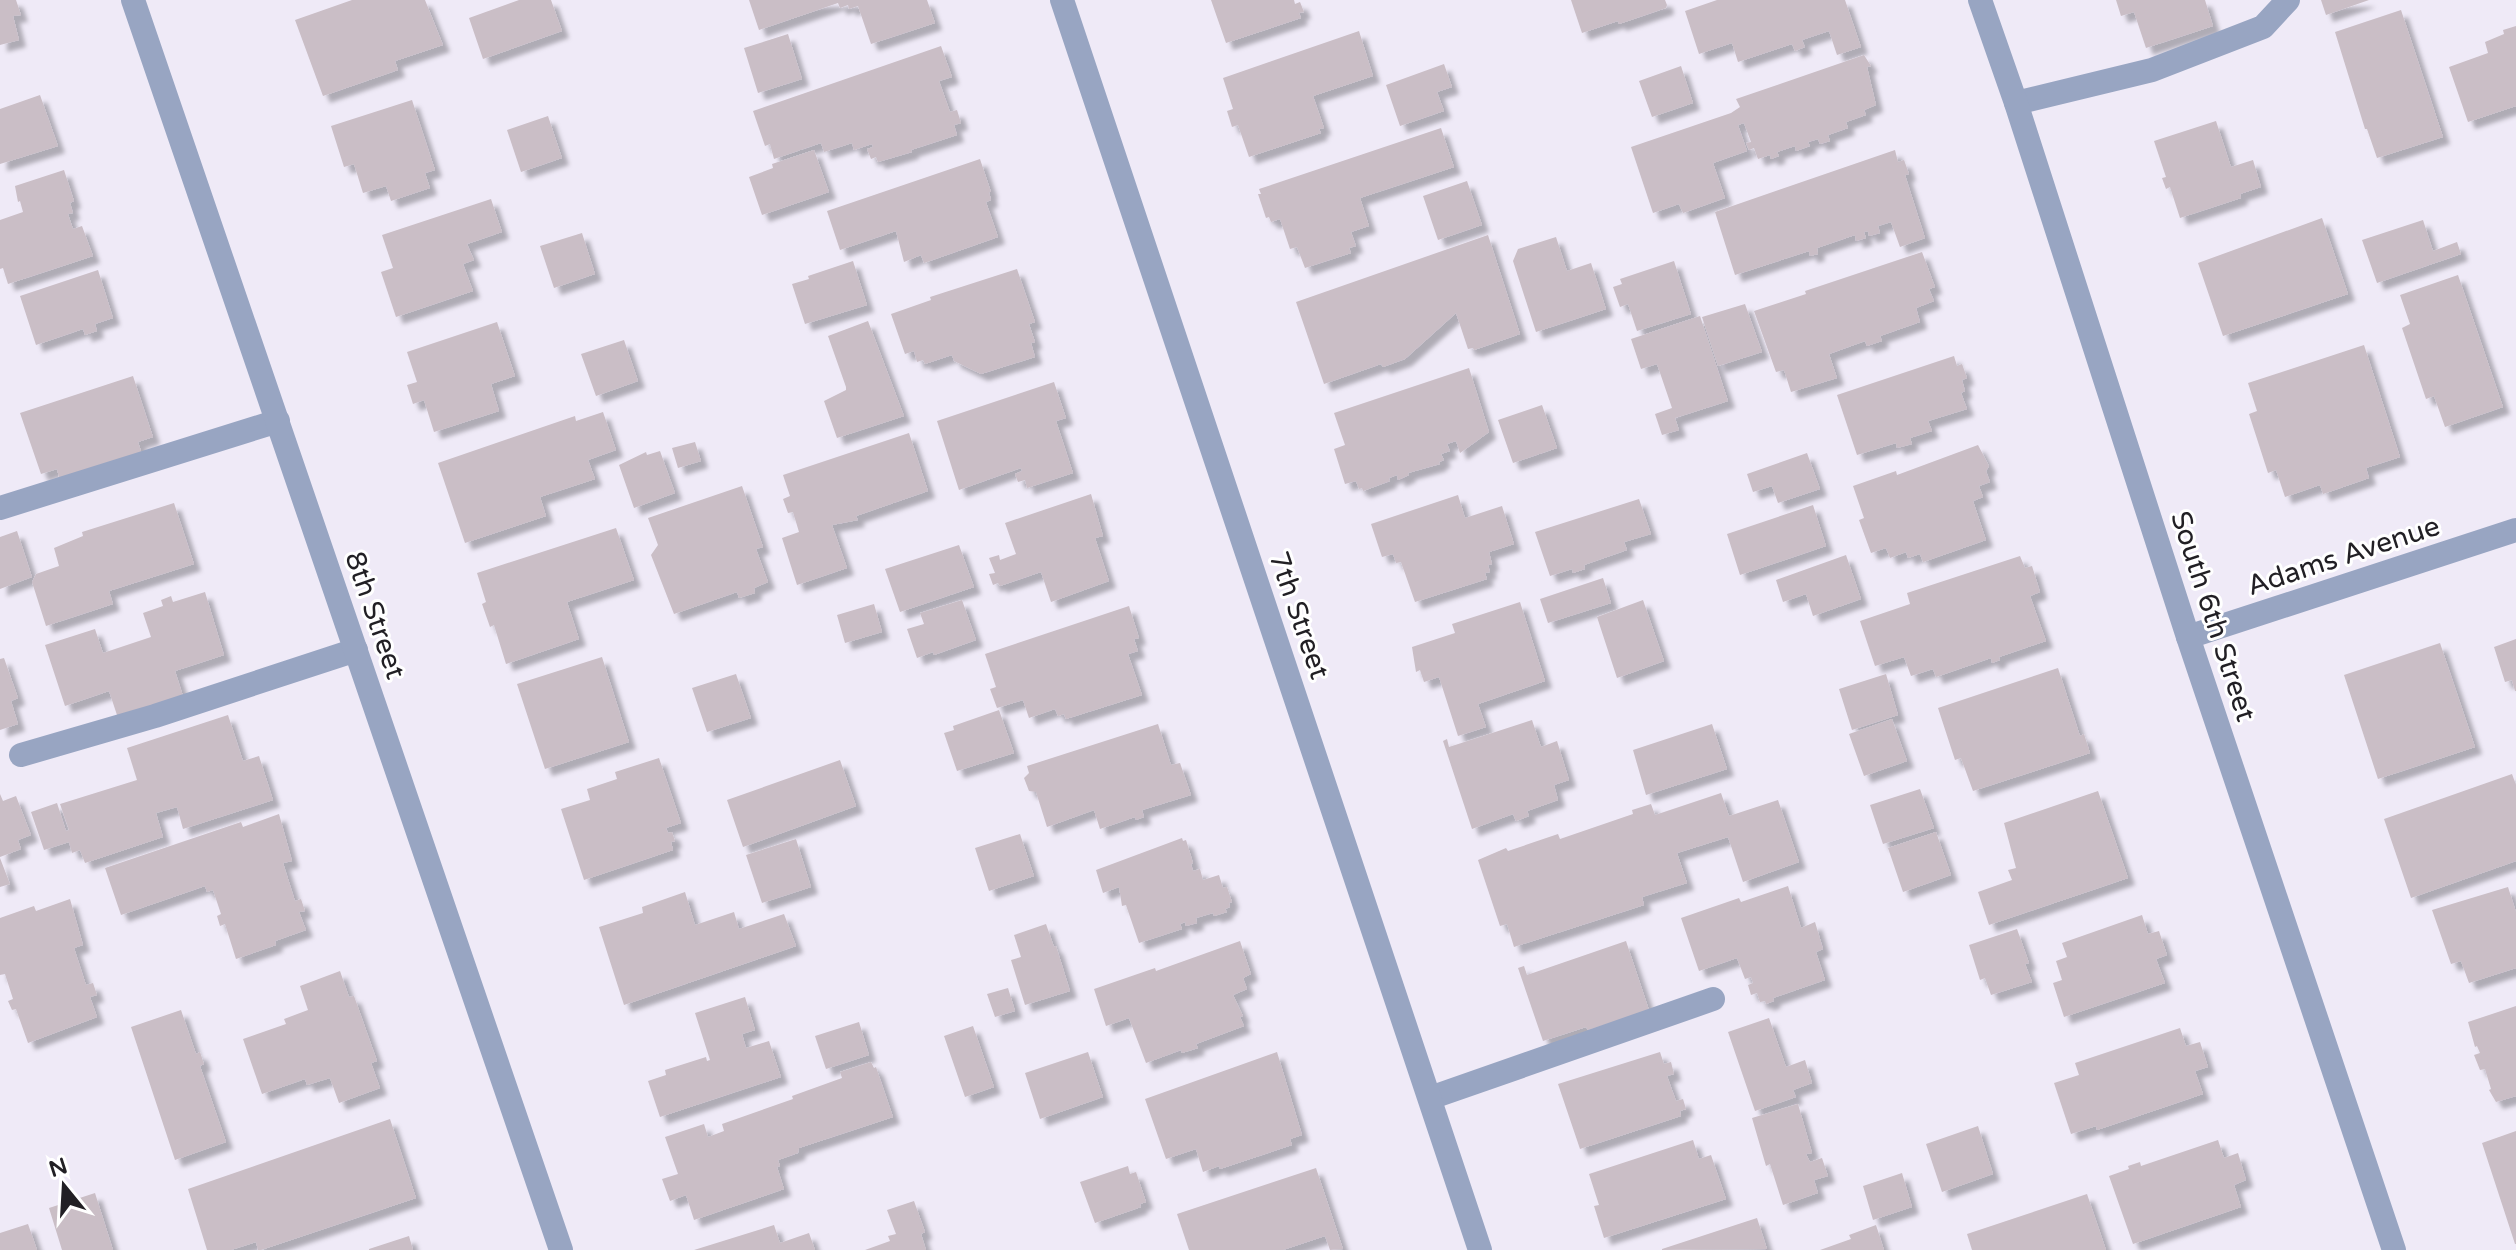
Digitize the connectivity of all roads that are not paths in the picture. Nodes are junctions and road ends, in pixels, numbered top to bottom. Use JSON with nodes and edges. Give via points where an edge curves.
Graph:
{"nodes":[{"id":1,"x":133,"y":0,"type":"edge"},
{"id":2,"x":1062,"y":0,"type":"edge"},
{"id":3,"x":1980,"y":0,"type":"edge"},
{"id":4,"x":2288,"y":0,"type":"edge"},
{"id":5,"x":2016,"y":103,"type":"junction"},
{"id":6,"x":278,"y":421,"type":"junction"},
{"id":7,"x":0,"y":508,"type":"edge"},
{"id":8,"x":2516,"y":530,"type":"edge"},
{"id":9,"x":2188,"y":637,"type":"junction"},
{"id":10,"x":356,"y":650,"type":"junction"},
{"id":11,"x":21,"y":755,"type":"dead end"},
{"id":12,"x":1713,"y":999,"type":"dead end"},
{"id":13,"x":1430,"y":1098,"type":"junction"},
{"id":14,"x":561,"y":1250,"type":"edge"},
{"id":15,"x":1480,"y":1250,"type":"edge"},
{"id":16,"x":2394,"y":1250,"type":"edge"}],
"edges":[{"from":1,"to":6,"type":"street","name":"8th Street"},
{"from":2,"to":13,"type":"street","name":"7th Street"},
{"from":3,"to":5,"type":"street","name":"South 6th Street"},
{"from":4,"to":5,"type":"street","via":[[2263,27],[2152,70]]},
{"from":5,"to":9,"type":"street","name":"South 6th Street"},
{"from":6,"to":7,"type":"street"},
{"from":6,"to":10,"type":"street","name":"8th Street"},
{"from":8,"to":9,"type":"street","name":"Adams Avenue"},
{"from":9,"to":16,"type":"street","name":"South 6th Street"},
{"from":10,"to":11,"type":"street"},
{"from":10,"to":14,"type":"street","name":"8th Street"},
{"from":12,"to":13,"type":"street"},
{"from":13,"to":15,"type":"street","name":"7th Street"}]}
